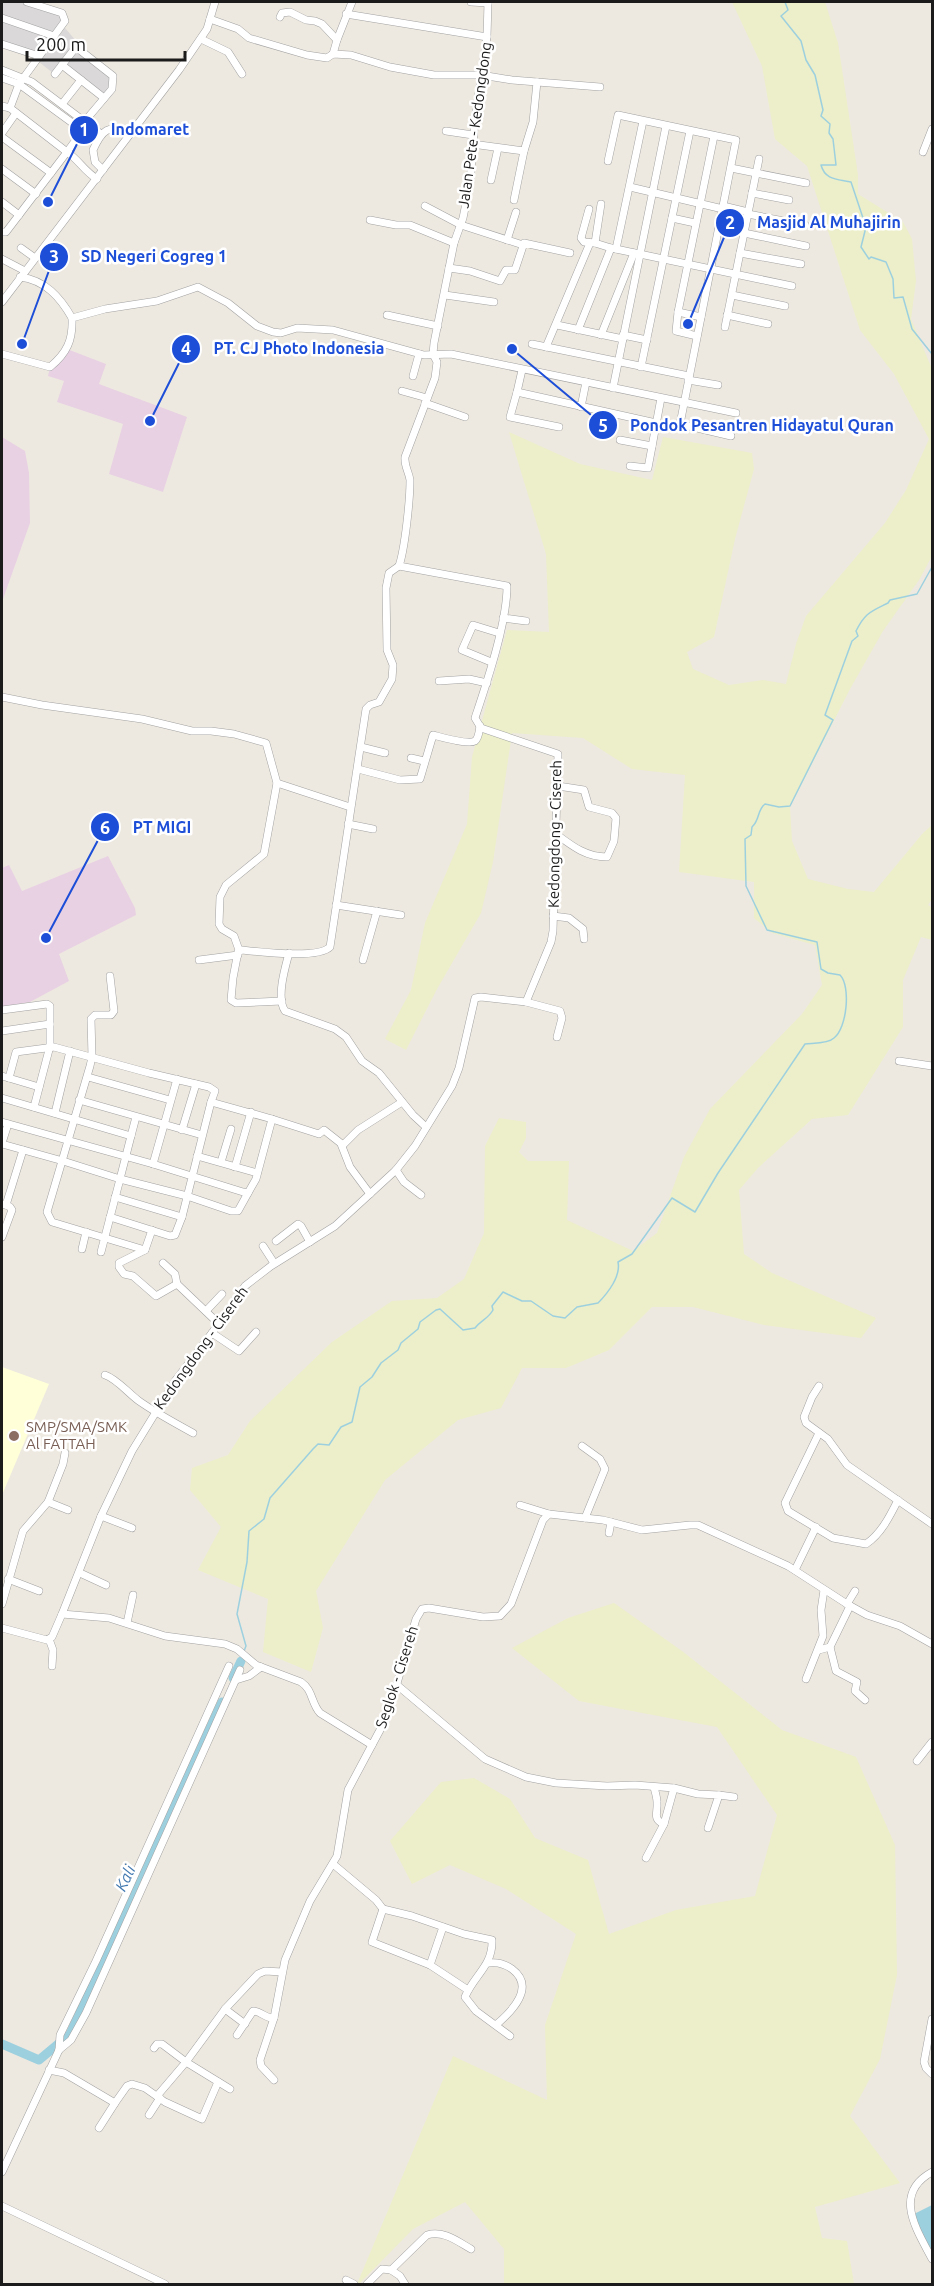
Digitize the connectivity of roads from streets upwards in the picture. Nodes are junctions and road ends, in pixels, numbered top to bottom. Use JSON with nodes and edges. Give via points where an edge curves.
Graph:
{"nodes":[{"id":1,"x":31,"y":2,"type":"edge"},
{"id":2,"x":215,"y":2,"type":"edge"},
{"id":3,"x":351,"y":2,"type":"edge"},
{"id":4,"x":471,"y":2,"type":"edge"},
{"id":5,"x":488,"y":2,"type":"edge"},
{"id":6,"x":346,"y":14,"type":"junction"},
{"id":7,"x":280,"y":16,"type":"dead end"},
{"id":8,"x":2,"y":18,"type":"edge"},
{"id":9,"x":210,"y":19,"type":"junction"},
{"id":10,"x":54,"y":36,"type":"junction"},
{"id":11,"x":487,"y":37,"type":"junction"},
{"id":12,"x":201,"y":39,"type":"junction"},
{"id":13,"x":337,"y":40,"type":"junction"},
{"id":14,"x":2,"y":44,"type":"edge"},
{"id":15,"x":333,"y":54,"type":"junction"},
{"id":16,"x":39,"y":56,"type":"junction"},
{"id":17,"x":62,"y":65,"type":"junction"},
{"id":18,"x":2,"y":70,"type":"edge"},
{"id":19,"x":55,"y":74,"type":"dead end"},
{"id":20,"x":242,"y":74,"type":"dead end"},
{"id":21,"x":481,"y":75,"type":"junction"},
{"id":22,"x":2,"y":78,"type":"edge"},
{"id":23,"x":81,"y":80,"type":"junction"},
{"id":24,"x":21,"y":81,"type":"junction"},
{"id":25,"x":537,"y":82,"type":"junction"},
{"id":26,"x":600,"y":87,"type":"dead end"},
{"id":27,"x":104,"y":98,"type":"junction"},
{"id":28,"x":62,"y":104,"type":"junction"},
{"id":29,"x":2,"y":106,"type":"edge"},
{"id":30,"x":13,"y":111,"type":"junction"},
{"id":31,"x":85,"y":121,"type":"junction"},
{"id":32,"x":643,"y":121,"type":"junction"},
{"id":33,"x":666,"y":126,"type":"junction"},
{"id":34,"x":933,"y":129,"type":"edge"},
{"id":35,"x":446,"y":131,"type":"dead end"},
{"id":36,"x":690,"y":131,"type":"junction"},
{"id":37,"x":129,"y":133,"type":"junction"},
{"id":38,"x":101,"y":134,"type":"junction"},
{"id":39,"x":2,"y":135,"type":"edge"},
{"id":40,"x":473,"y":135,"type":"junction"},
{"id":41,"x":714,"y":136,"type":"junction"},
{"id":42,"x":75,"y":141,"type":"dead end"},
{"id":43,"x":97,"y":141,"type":"junction"},
{"id":44,"x":472,"y":144,"type":"junction"},
{"id":45,"x":498,"y":148,"type":"junction"},
{"id":46,"x":524,"y":151,"type":"junction"},
{"id":47,"x":67,"y":152,"type":"junction"},
{"id":48,"x":923,"y":152,"type":"dead end"},
{"id":49,"x":759,"y":159,"type":"dead end"},
{"id":50,"x":608,"y":161,"type":"dead end"},
{"id":51,"x":731,"y":168,"type":"junction"},
{"id":52,"x":2,"y":169,"type":"edge"},
{"id":53,"x":103,"y":170,"type":"junction"},
{"id":54,"x":51,"y":173,"type":"junction"},
{"id":55,"x":756,"y":173,"type":"junction"},
{"id":56,"x":97,"y":179,"type":"junction"},
{"id":57,"x":491,"y":180,"type":"dead end"},
{"id":58,"x":806,"y":183,"type":"dead end"},
{"id":59,"x":630,"y":187,"type":"junction"},
{"id":60,"x":653,"y":193,"type":"junction"},
{"id":61,"x":752,"y":193,"type":"junction"},
{"id":62,"x":36,"y":194,"type":"junction"},
{"id":63,"x":676,"y":198,"type":"junction"},
{"id":64,"x":514,"y":200,"type":"dead end"},
{"id":65,"x":789,"y":200,"type":"dead end"},
{"id":66,"x":2,"y":202,"type":"edge"},
{"id":67,"x":699,"y":203,"type":"junction"},
{"id":68,"x":601,"y":204,"type":"dead end"},
{"id":69,"x":425,"y":206,"type":"dead end"},
{"id":70,"x":723,"y":208,"type":"junction"},
{"id":71,"x":589,"y":209,"type":"dead end"},
{"id":72,"x":516,"y":212,"type":"dead end"},
{"id":73,"x":748,"y":213,"type":"junction"},
{"id":74,"x":19,"y":215,"type":"junction"},
{"id":75,"x":672,"y":218,"type":"junction"},
{"id":76,"x":370,"y":220,"type":"dead end"},
{"id":77,"x":695,"y":223,"type":"junction"},
{"id":78,"x":461,"y":225,"type":"junction"},
{"id":79,"x":805,"y":225,"type":"dead end"},
{"id":80,"x":2,"y":232,"type":"edge"},
{"id":81,"x":744,"y":233,"type":"junction"},
{"id":82,"x":507,"y":240,"type":"junction"},
{"id":83,"x":454,"y":243,"type":"junction"},
{"id":84,"x":593,"y":243,"type":"junction"},
{"id":85,"x":523,"y":245,"type":"junction"},
{"id":86,"x":806,"y":246,"type":"dead end"},
{"id":87,"x":21,"y":248,"type":"dead end"},
{"id":88,"x":614,"y":249,"type":"junction"},
{"id":89,"x":570,"y":253,"type":"dead end"},
{"id":90,"x":740,"y":253,"type":"junction"},
{"id":91,"x":637,"y":254,"type":"junction"},
{"id":92,"x":35,"y":258,"type":"junction"},
{"id":93,"x":2,"y":259,"type":"edge"},
{"id":94,"x":663,"y":259,"type":"junction"},
{"id":95,"x":687,"y":264,"type":"junction"},
{"id":96,"x":801,"y":264,"type":"dead end"},
{"id":97,"x":449,"y":268,"type":"junction"},
{"id":98,"x":710,"y":269,"type":"junction"},
{"id":99,"x":23,"y":274,"type":"junction"},
{"id":100,"x":736,"y":274,"type":"junction"},
{"id":101,"x":792,"y":286,"type":"dead end"},
{"id":102,"x":445,"y":295,"type":"junction"},
{"id":103,"x":732,"y":295,"type":"junction"},
{"id":104,"x":3,"y":297,"type":"edge"},
{"id":105,"x":494,"y":302,"type":"dead end"},
{"id":106,"x":785,"y":306,"type":"dead end"},
{"id":107,"x":678,"y":312,"type":"junction"},
{"id":108,"x":387,"y":315,"type":"dead end"},
{"id":109,"x":727,"y":315,"type":"junction"},
{"id":110,"x":701,"y":317,"type":"junction"},
{"id":111,"x":72,"y":318,"type":"junction"},
{"id":112,"x":768,"y":324,"type":"dead end"},
{"id":113,"x":557,"y":325,"type":"junction"},
{"id":114,"x":438,"y":326,"type":"junction"},
{"id":115,"x":725,"y":327,"type":"dead end"},
{"id":116,"x":578,"y":330,"type":"junction"},
{"id":117,"x":601,"y":335,"type":"junction"},
{"id":118,"x":697,"y":336,"type":"junction"},
{"id":119,"x":623,"y":337,"type":"junction"},
{"id":120,"x":647,"y":340,"type":"junction"},
{"id":121,"x":532,"y":344,"type":"dead end"},
{"id":122,"x":546,"y":347,"type":"junction"},
{"id":123,"x":2,"y":354,"type":"edge"},
{"id":124,"x":419,"y":354,"type":"junction"},
{"id":125,"x":434,"y":354,"type":"junction"},
{"id":126,"x":618,"y":362,"type":"junction"},
{"id":127,"x":641,"y":366,"type":"junction"},
{"id":128,"x":522,"y":370,"type":"junction"},
{"id":129,"x":413,"y":376,"type":"dead end"},
{"id":130,"x":688,"y":378,"type":"junction"},
{"id":131,"x":586,"y":382,"type":"junction"},
{"id":132,"x":718,"y":385,"type":"dead end"},
{"id":133,"x":613,"y":388,"type":"junction"},
{"id":134,"x":402,"y":391,"type":"dead end"},
{"id":135,"x":516,"y":392,"type":"junction"},
{"id":136,"x":661,"y":398,"type":"junction"},
{"id":137,"x":426,"y":401,"type":"junction"},
{"id":138,"x":683,"y":402,"type":"junction"},
{"id":139,"x":581,"y":407,"type":"junction"},
{"id":140,"x":736,"y":413,"type":"dead end"},
{"id":141,"x":465,"y":417,"type":"dead end"},
{"id":142,"x":656,"y":423,"type":"junction"},
{"id":143,"x":559,"y":427,"type":"dead end"},
{"id":144,"x":731,"y":436,"type":"dead end"},
{"id":145,"x":620,"y":440,"type":"dead end"},
{"id":146,"x":652,"y":447,"type":"junction"},
{"id":147,"x":630,"y":466,"type":"dead end"},
{"id":148,"x":399,"y":566,"type":"junction"},
{"id":149,"x":503,"y":618,"type":"junction"},
{"id":150,"x":526,"y":621,"type":"dead end"},
{"id":151,"x":499,"y":633,"type":"junction"},
{"id":152,"x":491,"y":662,"type":"junction"},
{"id":153,"x":440,"y":681,"type":"dead end"},
{"id":154,"x":487,"y":683,"type":"junction"},
{"id":155,"x":2,"y":697,"type":"edge"},
{"id":156,"x":480,"y":726,"type":"junction"},
{"id":157,"x":361,"y":747,"type":"junction"},
{"id":158,"x":386,"y":753,"type":"dead end"},
{"id":159,"x":411,"y":758,"type":"dead end"},
{"id":160,"x":424,"y":761,"type":"junction"},
{"id":161,"x":358,"y":769,"type":"junction"},
{"id":162,"x":277,"y":783,"type":"junction"},
{"id":163,"x":558,"y":786,"type":"junction"},
{"id":164,"x":350,"y":807,"type":"junction"},
{"id":165,"x":348,"y":824,"type":"junction"},
{"id":166,"x":373,"y":829,"type":"dead end"},
{"id":167,"x":556,"y":834,"type":"junction"},
{"id":168,"x":336,"y":905,"type":"junction"},
{"id":169,"x":377,"y":911,"type":"junction"},
{"id":170,"x":401,"y":915,"type":"dead end"},
{"id":171,"x":553,"y":916,"type":"junction"},
{"id":172,"x":584,"y":939,"type":"dead end"},
{"id":173,"x":238,"y":953,"type":"junction"},
{"id":174,"x":289,"y":953,"type":"junction"},
{"id":175,"x":199,"y":960,"type":"dead end"},
{"id":176,"x":363,"y":960,"type":"dead end"},
{"id":177,"x":110,"y":976,"type":"dead end"},
{"id":178,"x":282,"y":1001,"type":"junction"},
{"id":179,"x":526,"y":1002,"type":"junction"},
{"id":180,"x":2,"y":1010,"type":"edge"},
{"id":181,"x":50,"y":1024,"type":"junction"},
{"id":182,"x":2,"y":1031,"type":"edge"},
{"id":183,"x":557,"y":1037,"type":"dead end"},
{"id":184,"x":50,"y":1046,"type":"junction"},
{"id":185,"x":70,"y":1051,"type":"junction"},
{"id":186,"x":92,"y":1057,"type":"junction"},
{"id":187,"x":899,"y":1061,"type":"dead end"},
{"id":188,"x":933,"y":1066,"type":"edge"},
{"id":189,"x":5,"y":1077,"type":"edge"},
{"id":190,"x":88,"y":1077,"type":"junction"},
{"id":191,"x":177,"y":1079,"type":"junction"},
{"id":192,"x":196,"y":1083,"type":"junction"},
{"id":193,"x":39,"y":1087,"type":"junction"},
{"id":194,"x":2,"y":1098,"type":"edge"},
{"id":195,"x":79,"y":1100,"type":"junction"},
{"id":196,"x":170,"y":1100,"type":"junction"},
{"id":197,"x":211,"y":1102,"type":"junction"},
{"id":198,"x":402,"y":1102,"type":"junction"},
{"id":199,"x":34,"y":1107,"type":"junction"},
{"id":200,"x":250,"y":1112,"type":"junction"},
{"id":201,"x":55,"y":1113,"type":"junction"},
{"id":202,"x":136,"y":1117,"type":"junction"},
{"id":203,"x":74,"y":1119,"type":"junction"},
{"id":204,"x":272,"y":1119,"type":"junction"},
{"id":205,"x":5,"y":1123,"type":"edge"},
{"id":206,"x":163,"y":1124,"type":"junction"},
{"id":207,"x":426,"y":1126,"type":"junction"},
{"id":208,"x":231,"y":1129,"type":"dead end"},
{"id":209,"x":182,"y":1130,"type":"junction"},
{"id":210,"x":202,"y":1135,"type":"junction"},
{"id":211,"x":131,"y":1136,"type":"junction"},
{"id":212,"x":68,"y":1140,"type":"junction"},
{"id":213,"x":2,"y":1144,"type":"edge"},
{"id":214,"x":341,"y":1144,"type":"junction"},
{"id":215,"x":22,"y":1150,"type":"junction"},
{"id":216,"x":197,"y":1155,"type":"junction"},
{"id":217,"x":126,"y":1157,"type":"junction"},
{"id":218,"x":63,"y":1161,"type":"junction"},
{"id":219,"x":221,"y":1162,"type":"junction"},
{"id":220,"x":153,"y":1164,"type":"junction"},
{"id":221,"x":236,"y":1167,"type":"junction"},
{"id":222,"x":396,"y":1170,"type":"junction"},
{"id":223,"x":257,"y":1173,"type":"junction"},
{"id":224,"x":191,"y":1176,"type":"junction"},
{"id":225,"x":120,"y":1179,"type":"junction"},
{"id":226,"x":248,"y":1193,"type":"junction"},
{"id":227,"x":370,"y":1194,"type":"junction"},
{"id":228,"x":421,"y":1195,"type":"dead end"},
{"id":229,"x":187,"y":1196,"type":"junction"},
{"id":230,"x":115,"y":1197,"type":"junction"},
{"id":231,"x":4,"y":1205,"type":"edge"},
{"id":232,"x":110,"y":1217,"type":"junction"},
{"id":233,"x":182,"y":1217,"type":"junction"},
{"id":234,"x":152,"y":1230,"type":"junction"},
{"id":235,"x":86,"y":1232,"type":"junction"},
{"id":236,"x":2,"y":1237,"type":"edge"},
{"id":237,"x":106,"y":1238,"type":"junction"},
{"id":238,"x":276,"y":1241,"type":"dead end"},
{"id":239,"x":310,"y":1242,"type":"junction"},
{"id":240,"x":263,"y":1246,"type":"dead end"},
{"id":241,"x":81,"y":1249,"type":"dead end"},
{"id":242,"x":145,"y":1250,"type":"junction"},
{"id":243,"x":100,"y":1252,"type":"dead end"},
{"id":244,"x":163,"y":1263,"type":"dead end"},
{"id":245,"x":274,"y":1263,"type":"junction"},
{"id":246,"x":177,"y":1284,"type":"junction"},
{"id":247,"x":222,"y":1294,"type":"dead end"},
{"id":248,"x":206,"y":1311,"type":"junction"},
{"id":249,"x":218,"y":1323,"type":"junction"},
{"id":250,"x":256,"y":1332,"type":"dead end"},
{"id":251,"x":212,"y":1334,"type":"junction"},
{"id":252,"x":105,"y":1375,"type":"dead end"},
{"id":253,"x":819,"y":1386,"type":"dead end"},
{"id":254,"x":154,"y":1412,"type":"junction"},
{"id":255,"x":193,"y":1433,"type":"dead end"},
{"id":256,"x":819,"y":1433,"type":"junction"},
{"id":257,"x":582,"y":1446,"type":"dead end"},
{"id":258,"x":65,"y":1452,"type":"dead end"},
{"id":259,"x":898,"y":1500,"type":"junction"},
{"id":260,"x":48,"y":1502,"type":"junction"},
{"id":261,"x":520,"y":1505,"type":"dead end"},
{"id":262,"x":68,"y":1510,"type":"dead end"},
{"id":263,"x":549,"y":1514,"type":"junction"},
{"id":264,"x":101,"y":1516,"type":"junction"},
{"id":265,"x":585,"y":1518,"type":"junction"},
{"id":266,"x":611,"y":1522,"type":"junction"},
{"id":267,"x":933,"y":1524,"type":"edge"},
{"id":268,"x":816,"y":1527,"type":"junction"},
{"id":269,"x":132,"y":1528,"type":"dead end"},
{"id":270,"x":609,"y":1533,"type":"dead end"},
{"id":271,"x":795,"y":1570,"type":"junction"},
{"id":272,"x":80,"y":1573,"type":"junction"},
{"id":273,"x":8,"y":1579,"type":"junction"},
{"id":274,"x":106,"y":1585,"type":"dead end"},
{"id":275,"x":824,"y":1590,"type":"junction"},
{"id":276,"x":855,"y":1591,"type":"dead end"},
{"id":277,"x":39,"y":1592,"type":"dead end"},
{"id":278,"x":133,"y":1595,"type":"dead end"},
{"id":279,"x":2,"y":1604,"type":"edge"},
{"id":280,"x":848,"y":1605,"type":"junction"},
{"id":281,"x":63,"y":1614,"type":"junction"},
{"id":282,"x":127,"y":1623,"type":"junction"},
{"id":283,"x":2,"y":1628,"type":"edge"},
{"id":284,"x":50,"y":1639,"type":"junction"},
{"id":285,"x":933,"y":1644,"type":"edge"},
{"id":286,"x":830,"y":1647,"type":"junction"},
{"id":287,"x":819,"y":1650,"type":"junction"},
{"id":288,"x":52,"y":1666,"type":"dead end"},
{"id":289,"x":229,"y":1666,"type":"dead end"},
{"id":290,"x":261,"y":1667,"type":"junction"},
{"id":291,"x":240,"y":1670,"type":"dead end"},
{"id":292,"x":806,"y":1679,"type":"dead end"},
{"id":293,"x":236,"y":1680,"type":"junction"},
{"id":294,"x":397,"y":1685,"type":"junction"},
{"id":295,"x":221,"y":1699,"type":"junction"},
{"id":296,"x":865,"y":1700,"type":"dead end"},
{"id":297,"x":933,"y":1742,"type":"edge"},
{"id":298,"x":372,"y":1745,"type":"junction"},
{"id":299,"x":917,"y":1761,"type":"dead end"},
{"id":300,"x":654,"y":1786,"type":"junction"},
{"id":301,"x":674,"y":1788,"type":"junction"},
{"id":302,"x":719,"y":1796,"type":"junction"},
{"id":303,"x":734,"y":1797,"type":"dead end"},
{"id":304,"x":664,"y":1824,"type":"junction"},
{"id":305,"x":708,"y":1828,"type":"dead end"},
{"id":306,"x":646,"y":1858,"type":"dead end"},
{"id":307,"x":333,"y":1864,"type":"junction"},
{"id":308,"x":383,"y":1909,"type":"junction"},
{"id":309,"x":443,"y":1926,"type":"junction"},
{"id":310,"x":489,"y":1963,"type":"junction"},
{"id":311,"x":430,"y":1965,"type":"junction"},
{"id":312,"x":282,"y":1972,"type":"junction"},
{"id":313,"x":468,"y":1990,"type":"junction"},
{"id":314,"x":225,"y":2009,"type":"junction"},
{"id":315,"x":274,"y":2018,"type":"junction"},
{"id":316,"x":933,"y":2019,"type":"edge"},
{"id":317,"x":245,"y":2024,"type":"junction"},
{"id":318,"x":497,"y":2024,"type":"junction"},
{"id":319,"x":237,"y":2035,"type":"dead end"},
{"id":320,"x":510,"y":2036,"type":"dead end"},
{"id":321,"x":154,"y":2048,"type":"dead end"},
{"id":322,"x":59,"y":2050,"type":"junction"},
{"id":323,"x":186,"y":2062,"type":"junction"},
{"id":324,"x":49,"y":2070,"type":"junction"},
{"id":325,"x":933,"y":2074,"type":"edge"},
{"id":326,"x":274,"y":2080,"type":"dead end"},
{"id":327,"x":218,"y":2082,"type":"junction"},
{"id":328,"x":230,"y":2089,"type":"dead end"},
{"id":329,"x":158,"y":2097,"type":"junction"},
{"id":330,"x":115,"y":2103,"type":"junction"},
{"id":331,"x":149,"y":2115,"type":"dead end"},
{"id":332,"x":99,"y":2128,"type":"dead end"},
{"id":333,"x":2,"y":2172,"type":"edge"},
{"id":334,"x":933,"y":2172,"type":"edge"},
{"id":335,"x":2,"y":2206,"type":"edge"},
{"id":336,"x":471,"y":2249,"type":"dead end"},
{"id":337,"x":933,"y":2259,"type":"edge"},
{"id":338,"x":391,"y":2270,"type":"junction"},
{"id":339,"x":346,"y":2280,"type":"dead end"},
{"id":340,"x":165,"y":2284,"type":"edge"},
{"id":341,"x":354,"y":2284,"type":"edge"},
{"id":342,"x":367,"y":2284,"type":"edge"},
{"id":343,"x":405,"y":2284,"type":"edge"}],
"edges":[{"from":1,"to":10,"type":"street","via":[[63,14],[65,21]]},
{"from":2,"to":9,"type":"street"},
{"from":3,"to":6,"type":"street"},
{"from":4,"to":5,"type":"street"},
{"from":5,"to":11,"type":"street","name":"Jalan Pete - Kedongdong"},
{"from":6,"to":11,"type":"street"},
{"from":6,"to":13,"type":"street"},
{"from":7,"to":13,"type":"street","via":[[290,12],[315,21]]},
{"from":8,"to":10,"type":"street"},
{"from":9,"to":12,"type":"street"},
{"from":9,"to":15,"type":"street","via":[[238,29],[249,38],[296,53],[327,58]]},
{"from":10,"to":16,"type":"street"},
{"from":11,"to":21,"type":"street","name":"Jalan Pete - Kedongdong"},
{"from":12,"to":20,"type":"street","via":[[228,52]]},
{"from":12,"to":37,"type":"street"},
{"from":13,"to":15,"type":"street"},
{"from":14,"to":16,"type":"street"},
{"from":15,"to":21,"type":"street","via":[[424,73]]},
{"from":16,"to":24,"type":"street"},
{"from":17,"to":19,"type":"street"},
{"from":17,"to":23,"type":"street"},
{"from":17,"to":27,"type":"street","via":[[77,47],[112,75],[112,89]]},
{"from":18,"to":24,"type":"street"},
{"from":21,"to":25,"type":"street"},
{"from":21,"to":40,"type":"street","name":"Jalan Pete - Kedongdong"},
{"from":22,"to":24,"type":"street"},
{"from":23,"to":27,"type":"street"},
{"from":23,"to":28,"type":"street"},
{"from":24,"to":28,"type":"street"},
{"from":24,"to":30,"type":"street"},
{"from":24,"to":43,"type":"street"},
{"from":25,"to":26,"type":"street"},
{"from":25,"to":46,"type":"street","via":[[533,122]]},
{"from":27,"to":31,"type":"street"},
{"from":28,"to":31,"type":"street"},
{"from":29,"to":30,"type":"street"},
{"from":30,"to":39,"type":"street"},
{"from":30,"to":47,"type":"street"},
{"from":31,"to":38,"type":"street"},
{"from":32,"to":33,"type":"street"},
{"from":32,"to":50,"type":"street","via":[[617,116]]},
{"from":32,"to":59,"type":"street"},
{"from":33,"to":36,"type":"street"},
{"from":33,"to":60,"type":"street"},
{"from":34,"to":48,"type":"street"},
{"from":35,"to":40,"type":"street"},
{"from":36,"to":41,"type":"street"},
{"from":36,"to":63,"type":"street"},
{"from":37,"to":38,"type":"street","via":[[117,128]]},
{"from":37,"to":53,"type":"street"},
{"from":38,"to":43,"type":"street"},
{"from":39,"to":54,"type":"street"},
{"from":40,"to":44,"type":"street","name":"Jalan Pete - Kedongdong"},
{"from":41,"to":51,"type":"street","via":[[736,140]]},
{"from":41,"to":67,"type":"street"},
{"from":42,"to":47,"type":"street"},
{"from":43,"to":53,"type":"street","via":[[94,158]]},
{"from":44,"to":45,"type":"street"},
{"from":44,"to":78,"type":"street","name":"Jalan Pete - Kedongdong","via":[[470,183]]},
{"from":45,"to":46,"type":"street"},
{"from":45,"to":57,"type":"street"},
{"from":46,"to":64,"type":"street"},
{"from":47,"to":54,"type":"street"},
{"from":47,"to":56,"type":"street"},
{"from":49,"to":55,"type":"street"},
{"from":51,"to":55,"type":"street"},
{"from":51,"to":70,"type":"street"},
{"from":52,"to":62,"type":"street"},
{"from":53,"to":56,"type":"street"},
{"from":54,"to":62,"type":"street"},
{"from":55,"to":58,"type":"street"},
{"from":55,"to":61,"type":"street"},
{"from":56,"to":92,"type":"street"},
{"from":59,"to":60,"type":"street"},
{"from":59,"to":88,"type":"street"},
{"from":60,"to":63,"type":"street"},
{"from":60,"to":91,"type":"street"},
{"from":61,"to":65,"type":"street"},
{"from":61,"to":73,"type":"street"},
{"from":62,"to":74,"type":"street"},
{"from":63,"to":67,"type":"street"},
{"from":63,"to":75,"type":"street"},
{"from":66,"to":74,"type":"street"},
{"from":67,"to":70,"type":"street"},
{"from":67,"to":77,"type":"street"},
{"from":68,"to":84,"type":"street"},
{"from":69,"to":78,"type":"street"},
{"from":70,"to":73,"type":"street"},
{"from":70,"to":98,"type":"street"},
{"from":71,"to":84,"type":"street","via":[[581,238]]},
{"from":72,"to":82,"type":"street"},
{"from":73,"to":79,"type":"street"},
{"from":73,"to":81,"type":"street"},
{"from":74,"to":80,"type":"street"},
{"from":75,"to":77,"type":"street"},
{"from":75,"to":94,"type":"street"},
{"from":76,"to":83,"type":"street","via":[[410,225]]},
{"from":77,"to":95,"type":"street"},
{"from":78,"to":82,"type":"street"},
{"from":78,"to":83,"type":"street","name":"Jalan Pete - Kedongdong"},
{"from":81,"to":86,"type":"street"},
{"from":81,"to":90,"type":"street"},
{"from":82,"to":85,"type":"street"},
{"from":83,"to":97,"type":"street","name":"Jalan Pete - Kedongdong"},
{"from":84,"to":88,"type":"street"},
{"from":84,"to":113,"type":"street"},
{"from":85,"to":89,"type":"street"},
{"from":85,"to":97,"type":"street","via":[[515,270],[506,270],[502,281]]},
{"from":87,"to":92,"type":"street"},
{"from":88,"to":91,"type":"street"},
{"from":88,"to":116,"type":"street"},
{"from":90,"to":96,"type":"street"},
{"from":90,"to":100,"type":"street"},
{"from":91,"to":94,"type":"street"},
{"from":91,"to":117,"type":"street"},
{"from":91,"to":119,"type":"street"},
{"from":92,"to":99,"type":"street"},
{"from":93,"to":99,"type":"street"},
{"from":94,"to":95,"type":"street"},
{"from":94,"to":120,"type":"street"},
{"from":95,"to":98,"type":"street"},
{"from":95,"to":107,"type":"street"},
{"from":97,"to":102,"type":"street","name":"Jalan Pete - Kedongdong"},
{"from":98,"to":100,"type":"street"},
{"from":98,"to":110,"type":"street"},
{"from":99,"to":104,"type":"street"},
{"from":99,"to":111,"type":"street","via":[[51,290]]},
{"from":100,"to":101,"type":"street"},
{"from":100,"to":103,"type":"street"},
{"from":102,"to":105,"type":"street"},
{"from":102,"to":114,"type":"street","name":"Jalan Pete - Kedongdong"},
{"from":103,"to":106,"type":"street"},
{"from":103,"to":109,"type":"street"},
{"from":107,"to":110,"type":"street"},
{"from":107,"to":118,"type":"street","via":[[676,331]]},
{"from":108,"to":114,"type":"street"},
{"from":109,"to":112,"type":"street"},
{"from":109,"to":115,"type":"street"},
{"from":110,"to":118,"type":"street"},
{"from":111,"to":123,"type":"street","via":[[69,347],[50,367]]},
{"from":111,"to":124,"type":"street","via":[[157,302],[198,288],[273,332],[297,328],[333,330]]},
{"from":113,"to":116,"type":"street"},
{"from":113,"to":122,"type":"street"},
{"from":114,"to":125,"type":"street","name":"Jalan Pete - Kedongdong"},
{"from":116,"to":117,"type":"street"},
{"from":117,"to":119,"type":"street"},
{"from":118,"to":130,"type":"street"},
{"from":119,"to":120,"type":"street"},
{"from":119,"to":126,"type":"street"},
{"from":120,"to":127,"type":"street"},
{"from":121,"to":122,"type":"street"},
{"from":122,"to":126,"type":"street"},
{"from":124,"to":125,"type":"street"},
{"from":124,"to":129,"type":"street"},
{"from":125,"to":128,"type":"street","via":[[451,354]]},
{"from":125,"to":137,"type":"street","via":[[437,370]]},
{"from":126,"to":127,"type":"street"},
{"from":126,"to":133,"type":"street"},
{"from":127,"to":130,"type":"street"},
{"from":128,"to":131,"type":"street"},
{"from":128,"to":135,"type":"street"},
{"from":130,"to":132,"type":"street"},
{"from":130,"to":138,"type":"street"},
{"from":131,"to":133,"type":"street"},
{"from":131,"to":139,"type":"street"},
{"from":133,"to":136,"type":"street"},
{"from":134,"to":137,"type":"street"},
{"from":135,"to":139,"type":"street"},
{"from":135,"to":143,"type":"street","via":[[510,417]]},
{"from":136,"to":138,"type":"street"},
{"from":136,"to":142,"type":"street"},
{"from":137,"to":141,"type":"street"},
{"from":137,"to":148,"type":"street","via":[[404,462],[410,480]]},
{"from":138,"to":140,"type":"street"},
{"from":138,"to":144,"type":"street","via":[[680,425]]},
{"from":139,"to":142,"type":"street"},
{"from":142,"to":146,"type":"street"},
{"from":145,"to":146,"type":"street"},
{"from":146,"to":147,"type":"street","via":[[647,469]]},
{"from":148,"to":149,"type":"street","via":[[505,584]]},
{"from":148,"to":157,"type":"street","via":[[389,573],[386,588],[387,650],[393,665],[392,679],[379,702],[366,709]]},
{"from":149,"to":150,"type":"street"},
{"from":149,"to":151,"type":"street"},
{"from":151,"to":152,"type":"street"},
{"from":151,"to":152,"type":"street","via":[[473,626],[462,651]]},
{"from":152,"to":154,"type":"street"},
{"from":153,"to":154,"type":"street","via":[[469,679]]},
{"from":154,"to":156,"type":"street","via":[[475,718]]},
{"from":155,"to":162,"type":"street","via":[[259,740],[266,743],[270,752]]},
{"from":156,"to":160,"type":"street","via":[[474,741],[433,735]]},
{"from":156,"to":163,"type":"street","name":"Kedongdong - Cisereh","via":[[558,754]]},
{"from":157,"to":158,"type":"street"},
{"from":157,"to":161,"type":"street"},
{"from":159,"to":160,"type":"street"},
{"from":160,"to":161,"type":"street","via":[[420,779],[416,780]]},
{"from":161,"to":164,"type":"street"},
{"from":162,"to":164,"type":"street"},
{"from":162,"to":173,"type":"street","via":[[263,856],[239,872],[220,897],[219,924],[234,936]]},
{"from":163,"to":167,"type":"street","name":"Kedongdong - Cisereh"},
{"from":163,"to":167,"type":"street","via":[[584,790],[589,807],[612,813],[616,818],[614,841],[607,857],[577,850]]},
{"from":164,"to":165,"type":"street"},
{"from":165,"to":166,"type":"street"},
{"from":165,"to":168,"type":"street"},
{"from":167,"to":171,"type":"street","name":"Kedongdong - Cisereh"},
{"from":168,"to":169,"type":"street"},
{"from":168,"to":174,"type":"street","via":[[328,950]]},
{"from":169,"to":170,"type":"street"},
{"from":169,"to":176,"type":"street"},
{"from":171,"to":172,"type":"street","via":[[574,921],[583,929]]},
{"from":171,"to":179,"type":"street","name":"Kedongdong - Cisereh","via":[[551,942]]},
{"from":173,"to":174,"type":"street"},
{"from":173,"to":175,"type":"street"},
{"from":173,"to":178,"type":"street","via":[[231,1000]]},
{"from":174,"to":178,"type":"street"},
{"from":177,"to":186,"type":"street","via":[[114,1011],[91,1019]]},
{"from":178,"to":198,"type":"street","via":[[285,1011],[335,1029],[346,1037],[362,1061],[379,1073]]},
{"from":179,"to":183,"type":"street","via":[[560,1011]]},
{"from":179,"to":207,"type":"street","name":"Kedongdong - Cisereh","via":[[475,999],[459,1068]]},
{"from":180,"to":181,"type":"street","via":[[47,1004]]},
{"from":181,"to":182,"type":"street"},
{"from":181,"to":184,"type":"street"},
{"from":184,"to":185,"type":"street"},
{"from":184,"to":189,"type":"street","via":[[16,1052]]},
{"from":184,"to":193,"type":"street"},
{"from":185,"to":186,"type":"street"},
{"from":185,"to":201,"type":"street"},
{"from":186,"to":190,"type":"street"},
{"from":186,"to":191,"type":"street"},
{"from":187,"to":188,"type":"street"},
{"from":189,"to":193,"type":"street"},
{"from":190,"to":195,"type":"street"},
{"from":190,"to":196,"type":"street"},
{"from":191,"to":192,"type":"street"},
{"from":191,"to":196,"type":"street"},
{"from":192,"to":197,"type":"street","via":[[213,1089]]},
{"from":192,"to":209,"type":"street"},
{"from":193,"to":199,"type":"street"},
{"from":194,"to":199,"type":"street"},
{"from":195,"to":202,"type":"street"},
{"from":195,"to":203,"type":"street"},
{"from":196,"to":206,"type":"street"},
{"from":197,"to":200,"type":"street"},
{"from":197,"to":210,"type":"street"},
{"from":198,"to":207,"type":"street"},
{"from":198,"to":214,"type":"street"},
{"from":199,"to":201,"type":"street"},
{"from":200,"to":204,"type":"street"},
{"from":200,"to":221,"type":"street"},
{"from":201,"to":203,"type":"street"},
{"from":202,"to":206,"type":"street"},
{"from":202,"to":211,"type":"street"},
{"from":203,"to":211,"type":"street"},
{"from":203,"to":212,"type":"street"},
{"from":204,"to":214,"type":"street","via":[[319,1134],[324,1130]]},
{"from":204,"to":223,"type":"street"},
{"from":205,"to":212,"type":"street"},
{"from":205,"to":213,"type":"street"},
{"from":206,"to":209,"type":"street"},
{"from":206,"to":220,"type":"street"},
{"from":207,"to":222,"type":"street","name":"Kedongdong - Cisereh"},
{"from":208,"to":219,"type":"street"},
{"from":209,"to":210,"type":"street"},
{"from":210,"to":216,"type":"street"},
{"from":211,"to":217,"type":"street"},
{"from":212,"to":217,"type":"street"},
{"from":212,"to":218,"type":"street"},
{"from":213,"to":215,"type":"street"},
{"from":214,"to":227,"type":"street","via":[[350,1167]]},
{"from":215,"to":218,"type":"street"},
{"from":215,"to":231,"type":"street"},
{"from":216,"to":219,"type":"street"},
{"from":216,"to":224,"type":"street"},
{"from":217,"to":220,"type":"street"},
{"from":217,"to":225,"type":"street"},
{"from":218,"to":225,"type":"street"},
{"from":218,"to":235,"type":"street","via":[[48,1219]]},
{"from":219,"to":221,"type":"street"},
{"from":220,"to":224,"type":"street"},
{"from":221,"to":223,"type":"street"},
{"from":222,"to":227,"type":"street","name":"Kedongdong - Cisereh"},
{"from":222,"to":228,"type":"street"},
{"from":223,"to":226,"type":"street"},
{"from":224,"to":226,"type":"street"},
{"from":224,"to":229,"type":"street"},
{"from":225,"to":229,"type":"street"},
{"from":225,"to":230,"type":"street"},
{"from":226,"to":229,"type":"street","via":[[241,1208],[235,1211]]},
{"from":227,"to":239,"type":"street","name":"Kedongdong - Cisereh","via":[[335,1226]]},
{"from":229,"to":233,"type":"street"},
{"from":230,"to":232,"type":"street"},
{"from":230,"to":233,"type":"street"},
{"from":231,"to":236,"type":"street","via":[[12,1210]]},
{"from":232,"to":234,"type":"street"},
{"from":232,"to":237,"type":"street"},
{"from":233,"to":234,"type":"street","via":[[175,1234]]},
{"from":234,"to":242,"type":"street"},
{"from":235,"to":237,"type":"street"},
{"from":235,"to":241,"type":"street"},
{"from":237,"to":242,"type":"street"},
{"from":237,"to":243,"type":"street"},
{"from":238,"to":239,"type":"street","via":[[298,1224]]},
{"from":239,"to":245,"type":"street","name":"Kedongdong - Cisereh"},
{"from":240,"to":245,"type":"street"},
{"from":242,"to":246,"type":"street","via":[[119,1263],[122,1272],[133,1276],[156,1296]]},
{"from":244,"to":246,"type":"street","via":[[175,1274]]},
{"from":245,"to":249,"type":"street","name":"Kedongdong - Cisereh","via":[[245,1286]]},
{"from":246,"to":248,"type":"street"},
{"from":247,"to":248,"type":"street"},
{"from":248,"to":249,"type":"street"},
{"from":249,"to":251,"type":"street","name":"Kedongdong - Cisereh"},
{"from":250,"to":251,"type":"street","via":[[239,1351]]},
{"from":251,"to":254,"type":"street","name":"Kedongdong - Cisereh"},
{"from":252,"to":254,"type":"street"},
{"from":253,"to":256,"type":"street","via":[[804,1417]]},
{"from":254,"to":255,"type":"street"},
{"from":254,"to":264,"type":"street","name":"Kedongdong - Cisereh"},
{"from":256,"to":259,"type":"street","via":[[847,1465]]},
{"from":256,"to":268,"type":"street","via":[[785,1503],[788,1511]]},
{"from":257,"to":265,"type":"street","via":[[600,1459],[605,1469]]},
{"from":258,"to":260,"type":"street"},
{"from":259,"to":267,"type":"street"},
{"from":259,"to":268,"type":"street","via":[[874,1539],[866,1544],[833,1538]]},
{"from":260,"to":262,"type":"street"},
{"from":260,"to":273,"type":"street","via":[[23,1531]]},
{"from":261,"to":263,"type":"street"},
{"from":263,"to":265,"type":"street"},
{"from":263,"to":294,"type":"street","name":"Seglok - Cisereh","via":[[543,1520],[507,1611],[492,1618],[422,1609]]},
{"from":264,"to":269,"type":"street"},
{"from":264,"to":272,"type":"street","name":"Kedongdong - Cisereh"},
{"from":265,"to":266,"type":"street"},
{"from":266,"to":270,"type":"street"},
{"from":266,"to":271,"type":"street","via":[[650,1531],[698,1526]]},
{"from":268,"to":271,"type":"street"},
{"from":271,"to":275,"type":"street"},
{"from":272,"to":274,"type":"street"},
{"from":272,"to":281,"type":"street","name":"Kedongdong - Cisereh"},
{"from":273,"to":277,"type":"street"},
{"from":273,"to":279,"type":"street"},
{"from":275,"to":280,"type":"street"},
{"from":275,"to":287,"type":"street"},
{"from":276,"to":280,"type":"street"},
{"from":278,"to":282,"type":"street"},
{"from":280,"to":285,"type":"street"},
{"from":280,"to":286,"type":"street"},
{"from":281,"to":282,"type":"street","name":"Seglok - Cisereh"},
{"from":281,"to":284,"type":"street"},
{"from":282,"to":290,"type":"street","name":"Seglok - Cisereh","via":[[165,1636],[225,1644]]},
{"from":283,"to":284,"type":"street"},
{"from":284,"to":288,"type":"street"},
{"from":286,"to":287,"type":"street"},
{"from":286,"to":296,"type":"street","via":[[836,1671],[857,1682],[855,1690]]},
{"from":287,"to":292,"type":"street"},
{"from":289,"to":295,"type":"street"},
{"from":290,"to":293,"type":"street"},
{"from":290,"to":298,"type":"street","name":"Seglok - Cisereh","via":[[308,1687],[320,1713]]},
{"from":291,"to":293,"type":"street"},
{"from":293,"to":295,"type":"street"},
{"from":294,"to":298,"type":"street","name":"Seglok - Cisereh","via":[[387,1717]]},
{"from":294,"to":300,"type":"street","via":[[485,1759],[510,1772],[556,1783]]},
{"from":295,"to":322,"type":"street","via":[[60,2035]]},
{"from":295,"to":322,"type":"street","via":[[86,2013],[71,2040]]},
{"from":297,"to":299,"type":"street"},
{"from":298,"to":307,"type":"street","via":[[348,1790],[340,1845]]},
{"from":300,"to":301,"type":"street"},
{"from":300,"to":304,"type":"street","via":[[656,1817]]},
{"from":301,"to":302,"type":"street"},
{"from":301,"to":304,"type":"street"},
{"from":302,"to":303,"type":"street"},
{"from":302,"to":305,"type":"street"},
{"from":304,"to":306,"type":"street"},
{"from":307,"to":308,"type":"street"},
{"from":307,"to":312,"type":"street","via":[[310,1901]]},
{"from":308,"to":309,"type":"street"},
{"from":308,"to":311,"type":"street","via":[[372,1942]]},
{"from":309,"to":310,"type":"street","via":[[492,1940]]},
{"from":309,"to":311,"type":"street"},
{"from":310,"to":313,"type":"street"},
{"from":310,"to":318,"type":"street","via":[[510,1967],[521,1978],[519,2001]]},
{"from":311,"to":313,"type":"street"},
{"from":312,"to":314,"type":"street","via":[[258,1974]]},
{"from":312,"to":315,"type":"street"},
{"from":313,"to":318,"type":"street","via":[[465,1997],[471,2006]]},
{"from":314,"to":317,"type":"street"},
{"from":314,"to":323,"type":"street"},
{"from":315,"to":317,"type":"street","via":[[255,2011]]},
{"from":315,"to":326,"type":"street","via":[[261,2061]]},
{"from":316,"to":325,"type":"street","via":[[924,2062]]},
{"from":317,"to":319,"type":"street"},
{"from":318,"to":320,"type":"street"},
{"from":321,"to":323,"type":"street","via":[[162,2044]]},
{"from":322,"to":324,"type":"street"},
{"from":323,"to":327,"type":"street"},
{"from":323,"to":329,"type":"street"},
{"from":324,"to":330,"type":"street","via":[[64,2073]]},
{"from":324,"to":333,"type":"street"},
{"from":327,"to":328,"type":"street"},
{"from":327,"to":329,"type":"street","via":[[202,2120]]},
{"from":329,"to":330,"type":"street","via":[[132,2084]]},
{"from":329,"to":331,"type":"street"},
{"from":330,"to":332,"type":"street"},
{"from":334,"to":337,"type":"street","via":[[921,2180],[909,2206],[912,2220]]},
{"from":335,"to":340,"type":"street"},
{"from":336,"to":338,"type":"street","via":[[435,2232]]},
{"from":338,"to":342,"type":"street","via":[[382,2270]]},
{"from":338,"to":343,"type":"street"},
{"from":339,"to":341,"type":"street"}]}
